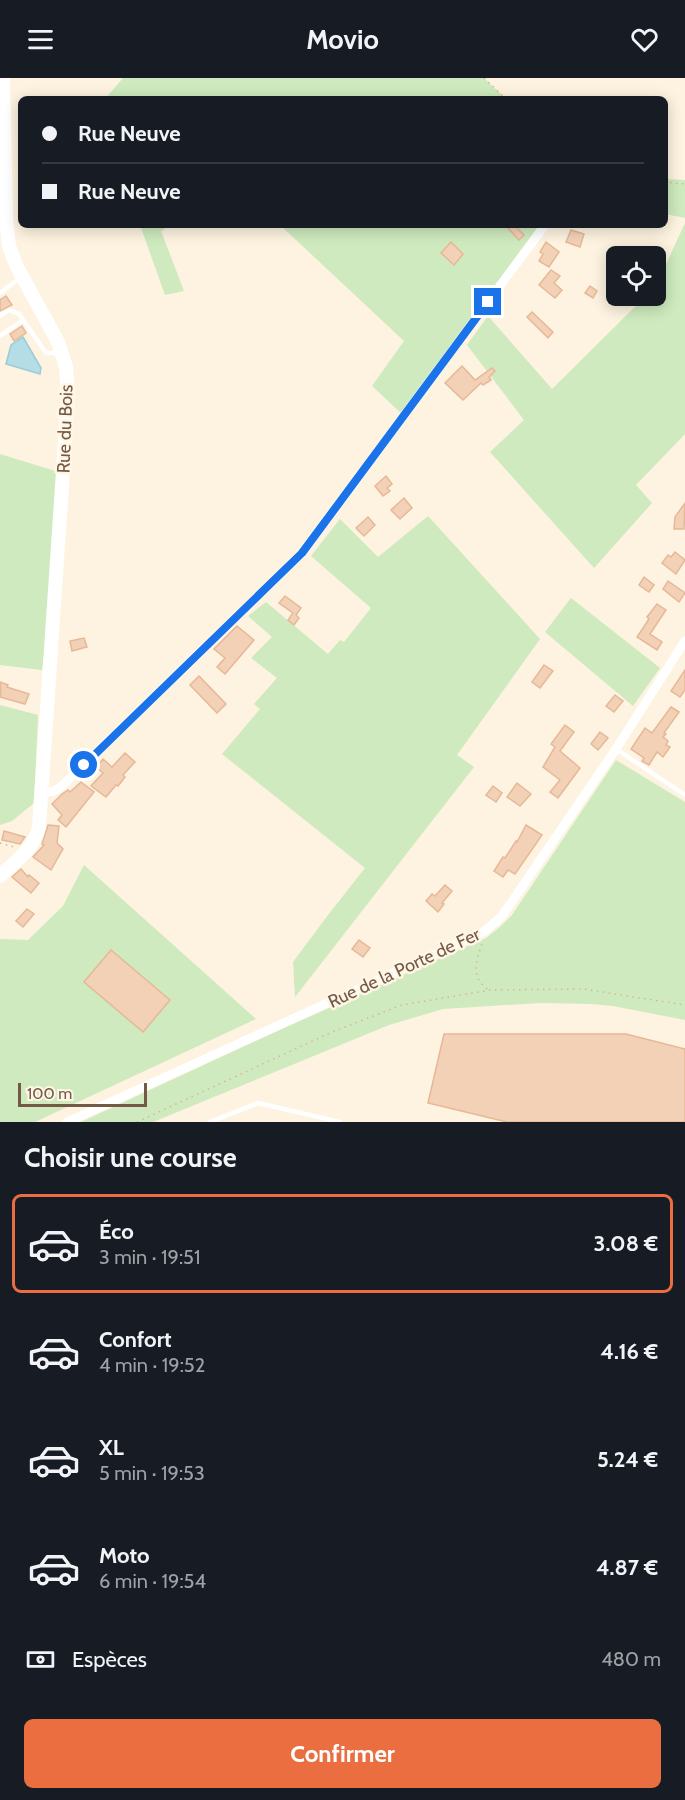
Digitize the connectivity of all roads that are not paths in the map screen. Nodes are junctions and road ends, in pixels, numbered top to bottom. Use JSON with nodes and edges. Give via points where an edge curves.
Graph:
{"nodes":[{"id":1,"x":3,"y":78,"type":"edge"},
{"id":2,"x":543,"y":228,"type":"edge"},
{"id":3,"x":5,"y":252,"type":"edge"},
{"id":4,"x":22,"y":276,"type":"junction"},
{"id":5,"x":0,"y":293,"type":"edge"},
{"id":6,"x":0,"y":315,"type":"edge"},
{"id":7,"x":23,"y":320,"type":"junction"},
{"id":8,"x":0,"y":336,"type":"edge"},
{"id":9,"x":62,"y":353,"type":"junction"},
{"id":10,"x":684,"y":644,"type":"edge"},
{"id":11,"x":616,"y":749,"type":"junction"},
{"id":12,"x":42,"y":793,"type":"junction"},
{"id":13,"x":685,"y":795,"type":"edge"},
{"id":14,"x":0,"y":876,"type":"edge"},
{"id":15,"x":67,"y":1122,"type":"edge"},
{"id":16,"x":210,"y":1122,"type":"edge"},
{"id":17,"x":340,"y":1122,"type":"edge"}],
"edges":[{"from":1,"to":3,"type":"street","name":"Rue du Bois"},
{"from":2,"to":12,"type":"street","via":[[302,553],[62,786]]},
{"from":3,"to":4,"type":"street","name":"Rue du Bois"},
{"from":4,"to":5,"type":"lane"},
{"from":4,"to":9,"type":"street","name":"Rue du Bois"},
{"from":6,"to":7,"type":"lane","via":[[9,310]]},
{"from":7,"to":8,"type":"lane"},
{"from":7,"to":9,"type":"lane","via":[[46,353]]},
{"from":9,"to":12,"type":"street","name":"Rue du Bois","via":[[68,404]]},
{"from":10,"to":11,"type":"street","name":"Rue de la Porte de Fer"},
{"from":11,"to":13,"type":"lane"},
{"from":11,"to":15,"type":"street","name":"Rue de la Porte de Fer","via":[[509,906],[485,931]]},
{"from":12,"to":14,"type":"street","name":"Rue du Bois","via":[[33,842]]},
{"from":16,"to":17,"type":"lane","via":[[258,1103]]}]}
